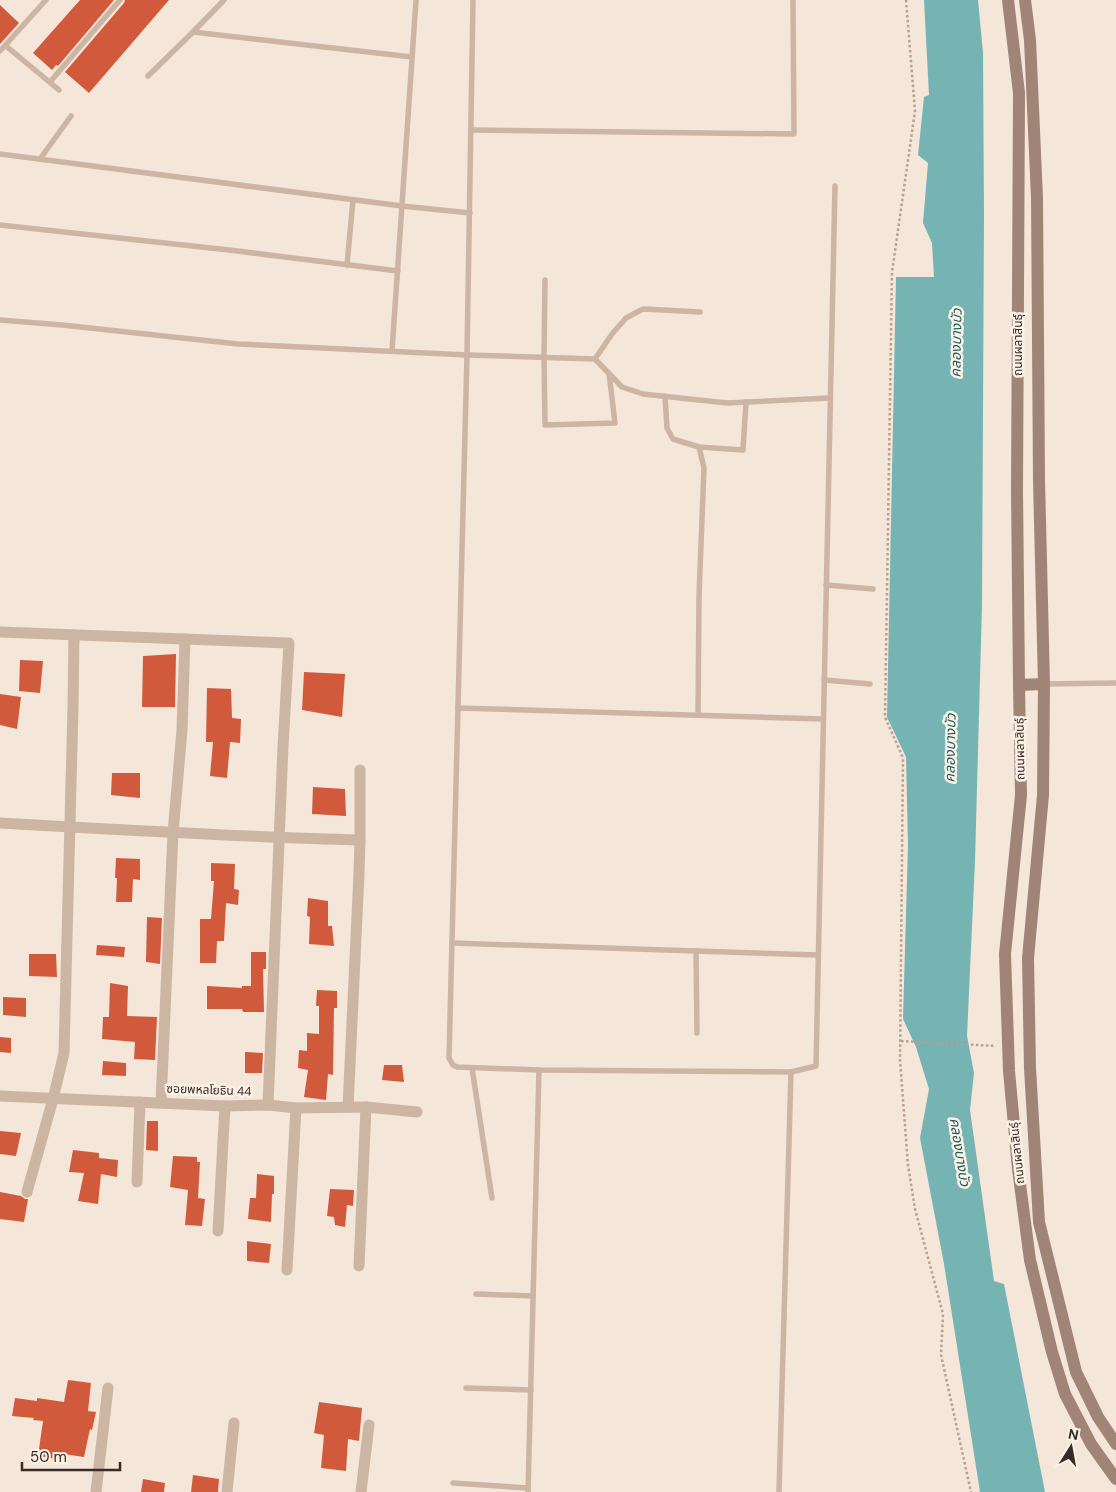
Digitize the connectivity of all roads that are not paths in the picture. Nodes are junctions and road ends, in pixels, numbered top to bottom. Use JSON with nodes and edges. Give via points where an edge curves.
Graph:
{"nodes":[{"id":1,"x":46,"y":0,"type":"edge"},
{"id":2,"x":120,"y":0,"type":"edge"},
{"id":3,"x":224,"y":0,"type":"edge"},
{"id":4,"x":416,"y":0,"type":"edge"},
{"id":5,"x":474,"y":0,"type":"edge"},
{"id":6,"x":793,"y":0,"type":"edge"},
{"id":7,"x":1008,"y":0,"type":"edge"},
{"id":8,"x":1025,"y":0,"type":"edge"},
{"id":9,"x":193,"y":32,"type":"junction"},
{"id":10,"x":6,"y":46,"type":"junction"},
{"id":11,"x":0,"y":51,"type":"edge"},
{"id":12,"x":412,"y":57,"type":"junction"},
{"id":13,"x":148,"y":76,"type":"dead end"},
{"id":14,"x":50,"y":82,"type":"junction"},
{"id":15,"x":59,"y":90,"type":"dead end"},
{"id":16,"x":71,"y":116,"type":"dead end"},
{"id":17,"x":471,"y":130,"type":"junction"},
{"id":18,"x":0,"y":154,"type":"edge"},
{"id":19,"x":40,"y":159,"type":"junction"},
{"id":20,"x":835,"y":186,"type":"dead end"},
{"id":21,"x":353,"y":200,"type":"junction"},
{"id":22,"x":402,"y":206,"type":"junction"},
{"id":23,"x":470,"y":213,"type":"junction"},
{"id":24,"x":0,"y":225,"type":"edge"},
{"id":25,"x":347,"y":265,"type":"junction"},
{"id":26,"x":398,"y":271,"type":"junction"},
{"id":27,"x":545,"y":280,"type":"dead end"},
{"id":28,"x":700,"y":312,"type":"dead end"},
{"id":29,"x":0,"y":320,"type":"edge"},
{"id":30,"x":392,"y":351,"type":"junction"},
{"id":31,"x":467,"y":355,"type":"junction"},
{"id":32,"x":544,"y":357,"type":"junction"},
{"id":33,"x":595,"y":359,"type":"junction"},
{"id":34,"x":609,"y":373,"type":"junction"},
{"id":35,"x":665,"y":396,"type":"junction"},
{"id":36,"x":830,"y":398,"type":"junction"},
{"id":37,"x":746,"y":402,"type":"junction"},
{"id":38,"x":699,"y":447,"type":"junction"},
{"id":39,"x":826,"y":585,"type":"junction"},
{"id":40,"x":873,"y":589,"type":"dead end"},
{"id":41,"x":0,"y":632,"type":"edge"},
{"id":42,"x":74,"y":635,"type":"junction"},
{"id":43,"x":185,"y":639,"type":"junction"},
{"id":44,"x":824,"y":680,"type":"junction"},
{"id":45,"x":870,"y":684,"type":"dead end"},
{"id":46,"x":1044,"y":684,"type":"junction"},
{"id":47,"x":1116,"y":684,"type":"edge"},
{"id":48,"x":1019,"y":685,"type":"junction"},
{"id":49,"x":458,"y":708,"type":"junction"},
{"id":50,"x":698,"y":715,"type":"junction"},
{"id":51,"x":823,"y":718,"type":"junction"},
{"id":52,"x":360,"y":770,"type":"dead end"},
{"id":53,"x":0,"y":823,"type":"edge"},
{"id":54,"x":70,"y":827,"type":"junction"},
{"id":55,"x":173,"y":833,"type":"junction"},
{"id":56,"x":279,"y":838,"type":"junction"},
{"id":57,"x":360,"y":840,"type":"junction"},
{"id":58,"x":452,"y":943,"type":"junction"},
{"id":59,"x":696,"y":951,"type":"junction"},
{"id":60,"x":818,"y":955,"type":"junction"},
{"id":61,"x":697,"y":1033,"type":"dead end"},
{"id":62,"x":472,"y":1068,"type":"junction"},
{"id":63,"x":539,"y":1070,"type":"junction"},
{"id":64,"x":791,"y":1072,"type":"junction"},
{"id":65,"x":0,"y":1096,"type":"edge"},
{"id":66,"x":53,"y":1099,"type":"junction"},
{"id":67,"x":140,"y":1102,"type":"junction"},
{"id":68,"x":161,"y":1102,"type":"junction"},
{"id":69,"x":268,"y":1105,"type":"junction"},
{"id":70,"x":225,"y":1106,"type":"junction"},
{"id":71,"x":366,"y":1107,"type":"junction"},
{"id":72,"x":296,"y":1108,"type":"junction"},
{"id":73,"x":348,"y":1108,"type":"junction"},
{"id":74,"x":417,"y":1112,"type":"dead end"},
{"id":75,"x":137,"y":1182,"type":"dead end"},
{"id":76,"x":27,"y":1192,"type":"dead end"},
{"id":77,"x":492,"y":1198,"type":"dead end"},
{"id":78,"x":218,"y":1231,"type":"dead end"},
{"id":79,"x":359,"y":1266,"type":"dead end"},
{"id":80,"x":287,"y":1270,"type":"dead end"},
{"id":81,"x":476,"y":1294,"type":"dead end"},
{"id":82,"x":533,"y":1296,"type":"junction"},
{"id":83,"x":108,"y":1388,"type":"dead end"},
{"id":84,"x":466,"y":1388,"type":"dead end"},
{"id":85,"x":531,"y":1390,"type":"junction"},
{"id":86,"x":234,"y":1423,"type":"dead end"},
{"id":87,"x":369,"y":1425,"type":"dead end"},
{"id":88,"x":1116,"y":1444,"type":"edge"},
{"id":89,"x":1116,"y":1479,"type":"edge"},
{"id":90,"x":453,"y":1483,"type":"dead end"},
{"id":91,"x":528,"y":1490,"type":"edge"},
{"id":92,"x":96,"y":1492,"type":"edge"},
{"id":93,"x":227,"y":1492,"type":"edge"},
{"id":94,"x":361,"y":1492,"type":"edge"},
{"id":95,"x":779,"y":1492,"type":"edge"}],
"edges":[{"from":1,"to":10,"type":"lane"},
{"from":2,"to":14,"type":"lane"},
{"from":3,"to":9,"type":"lane"},
{"from":4,"to":12,"type":"lane"},
{"from":5,"to":17,"type":"lane"},
{"from":6,"to":17,"type":"lane","via":[[794,134]]},
{"from":7,"to":48,"type":"main road","name":"ถนนผลาสินธุ์","via":[[1019,93]]},
{"from":8,"to":46,"type":"main road","name":"ถนนผลาสินธุ์","via":[[1030,40],[1037,198]]},
{"from":9,"to":12,"type":"lane"},
{"from":9,"to":13,"type":"lane"},
{"from":10,"to":11,"type":"lane"},
{"from":10,"to":14,"type":"lane"},
{"from":12,"to":22,"type":"lane"},
{"from":14,"to":15,"type":"lane"},
{"from":16,"to":19,"type":"lane"},
{"from":17,"to":23,"type":"lane"},
{"from":18,"to":19,"type":"lane"},
{"from":19,"to":21,"type":"lane"},
{"from":20,"to":36,"type":"lane"},
{"from":21,"to":22,"type":"lane"},
{"from":21,"to":25,"type":"lane"},
{"from":22,"to":23,"type":"lane"},
{"from":22,"to":26,"type":"lane"},
{"from":23,"to":31,"type":"lane"},
{"from":24,"to":25,"type":"lane"},
{"from":25,"to":26,"type":"lane"},
{"from":26,"to":30,"type":"lane"},
{"from":27,"to":32,"type":"lane"},
{"from":28,"to":33,"type":"lane","via":[[643,309],[626,318]]},
{"from":29,"to":30,"type":"lane","via":[[238,344]]},
{"from":30,"to":31,"type":"lane"},
{"from":31,"to":32,"type":"lane"},
{"from":31,"to":49,"type":"lane"},
{"from":32,"to":33,"type":"lane"},
{"from":32,"to":34,"type":"lane","via":[[545,424],[615,423]]},
{"from":33,"to":34,"type":"lane"},
{"from":34,"to":35,"type":"lane","via":[[622,387],[643,394]]},
{"from":35,"to":37,"type":"lane"},
{"from":35,"to":38,"type":"lane","via":[[667,428],[673,439]]},
{"from":36,"to":37,"type":"lane"},
{"from":36,"to":39,"type":"lane"},
{"from":37,"to":38,"type":"lane","via":[[742,450]]},
{"from":38,"to":50,"type":"lane","via":[[704,468]]},
{"from":39,"to":40,"type":"lane"},
{"from":39,"to":44,"type":"lane"},
{"from":41,"to":42,"type":"street"},
{"from":42,"to":43,"type":"street"},
{"from":42,"to":54,"type":"street"},
{"from":43,"to":55,"type":"street","via":[[182,730]]},
{"from":43,"to":56,"type":"street","via":[[289,643]]},
{"from":44,"to":45,"type":"lane"},
{"from":44,"to":51,"type":"lane"},
{"from":46,"to":47,"type":"lane"},
{"from":46,"to":48,"type":"main road"},
{"from":46,"to":88,"type":"main road","name":"ถนนผลาสินธุ์","via":[[1043,795],[1028,958],[1030,1068],[1039,1222],[1076,1372],[1098,1417]]},
{"from":48,"to":89,"type":"main road","name":"ถนนผลาสินธุ์","via":[[1021,795],[1005,954],[1008,1047],[1018,1169],[1030,1260],[1065,1394],[1091,1444]]},
{"from":49,"to":50,"type":"lane"},
{"from":49,"to":58,"type":"lane"},
{"from":50,"to":51,"type":"lane"},
{"from":51,"to":60,"type":"lane"},
{"from":52,"to":57,"type":"street"},
{"from":53,"to":54,"type":"street"},
{"from":54,"to":55,"type":"street"},
{"from":54,"to":66,"type":"street","via":[[64,1053]]},
{"from":55,"to":56,"type":"street"},
{"from":55,"to":68,"type":"street"},
{"from":56,"to":57,"type":"street"},
{"from":56,"to":69,"type":"street"},
{"from":57,"to":73,"type":"street"},
{"from":58,"to":59,"type":"lane"},
{"from":58,"to":62,"type":"lane","via":[[449,1058],[457,1067]]},
{"from":59,"to":60,"type":"lane"},
{"from":59,"to":61,"type":"lane"},
{"from":60,"to":64,"type":"lane","via":[[816,1066]]},
{"from":62,"to":63,"type":"lane"},
{"from":62,"to":77,"type":"lane"},
{"from":63,"to":64,"type":"lane"},
{"from":63,"to":82,"type":"lane"},
{"from":64,"to":95,"type":"lane"},
{"from":65,"to":66,"type":"street","name":"ซอยพหลโยธิน 44"},
{"from":66,"to":67,"type":"street","name":"ซอยพหลโยธิน 44"},
{"from":66,"to":76,"type":"street"},
{"from":67,"to":68,"type":"street","name":"ซอยพหลโยธิน 44"},
{"from":67,"to":75,"type":"street"},
{"from":68,"to":70,"type":"street","name":"ซอยพหลโยธิน 44"},
{"from":69,"to":70,"type":"street","name":"ซอยพหลโยธิน 44"},
{"from":69,"to":72,"type":"street","name":"ซอยพหลโยธิน 44"},
{"from":70,"to":78,"type":"street"},
{"from":71,"to":73,"type":"street","name":"ซอยพหลโยธิน 44"},
{"from":71,"to":74,"type":"street","name":"ซอยพหลโยธิน 44"},
{"from":71,"to":79,"type":"street"},
{"from":72,"to":73,"type":"street","name":"ซอยพหลโยธิน 44"},
{"from":72,"to":80,"type":"street"},
{"from":81,"to":82,"type":"lane"},
{"from":82,"to":85,"type":"lane"},
{"from":83,"to":92,"type":"street"},
{"from":84,"to":85,"type":"lane"},
{"from":85,"to":91,"type":"lane"},
{"from":86,"to":93,"type":"street"},
{"from":87,"to":94,"type":"street"},
{"from":90,"to":91,"type":"lane"}]}
